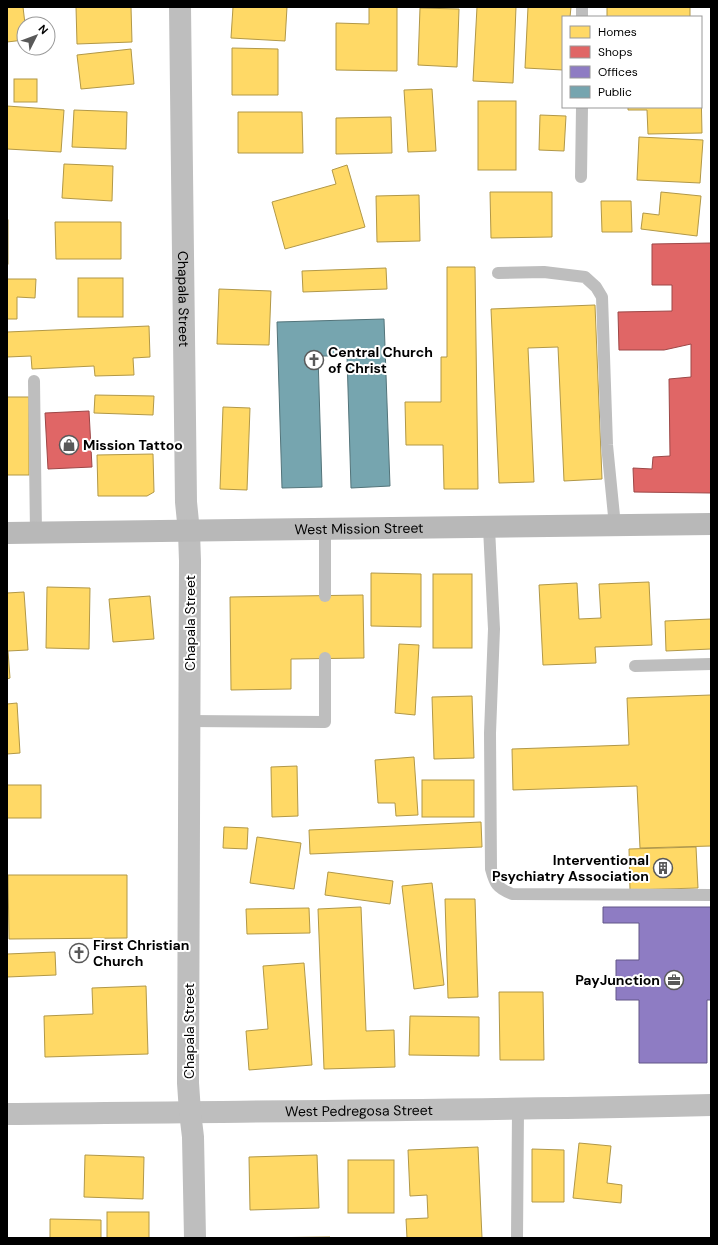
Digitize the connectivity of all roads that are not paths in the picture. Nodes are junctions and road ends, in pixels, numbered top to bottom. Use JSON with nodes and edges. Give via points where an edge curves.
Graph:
{"nodes":[{"id":1,"x":180,"y":7,"type":"edge"},
{"id":2,"x":582,"y":108,"type":"edge"},
{"id":3,"x":581,"y":177,"type":"dead end"},
{"id":4,"x":498,"y":273,"type":"dead end"},
{"id":5,"x":34,"y":380,"type":"dead end"},
{"id":6,"x":711,"y":524,"type":"edge"},
{"id":7,"x":615,"y":526,"type":"junction"},
{"id":8,"x":490,"y":528,"type":"junction"},
{"id":9,"x":325,"y":530,"type":"junction"},
{"id":10,"x":189,"y":532,"type":"junction"},
{"id":11,"x":7,"y":533,"type":"edge"},
{"id":12,"x":36,"y":533,"type":"junction"},
{"id":13,"x":325,"y":596,"type":"dead end"},
{"id":14,"x":325,"y":658,"type":"dead end"},
{"id":15,"x":711,"y":664,"type":"edge"},
{"id":16,"x":635,"y":666,"type":"dead end"},
{"id":17,"x":189,"y":721,"type":"junction"},
{"id":18,"x":711,"y":895,"type":"edge"},
{"id":19,"x":711,"y":1105,"type":"edge"},
{"id":20,"x":518,"y":1110,"type":"junction"},
{"id":21,"x":190,"y":1112,"type":"junction"},
{"id":22,"x":7,"y":1114,"type":"edge"},
{"id":23,"x":195,"y":1238,"type":"edge"},
{"id":24,"x":517,"y":1238,"type":"edge"}],
"edges":[{"from":1,"to":10,"type":"street","name":"Chapala Street","via":[[186,502]]},
{"from":2,"to":3,"type":"lane"},
{"from":4,"to":7,"type":"lane","via":[[544,272],[585,277],[602,297],[607,445]]},
{"from":5,"to":12,"type":"lane"},
{"from":6,"to":7,"type":"main road","name":"West Mission Street"},
{"from":7,"to":8,"type":"main road","name":"West Mission Street"},
{"from":8,"to":9,"type":"main road","name":"West Mission Street"},
{"from":8,"to":18,"type":"lane","via":[[494,629],[490,733],[490,869],[495,882],[512,894]]},
{"from":9,"to":10,"type":"main road","name":"West Mission Street"},
{"from":9,"to":13,"type":"lane"},
{"from":10,"to":12,"type":"main road","name":"West Mission Street"},
{"from":10,"to":17,"type":"street","name":"Chapala Street"},
{"from":11,"to":12,"type":"main road","name":"West Mission Street"},
{"from":14,"to":17,"type":"lane","via":[[325,722]]},
{"from":15,"to":16,"type":"lane"},
{"from":17,"to":21,"type":"street","name":"Chapala Street"},
{"from":19,"to":20,"type":"street","name":"West Pedregosa Street"},
{"from":20,"to":21,"type":"street","name":"West Pedregosa Street"},
{"from":20,"to":24,"type":"lane"},
{"from":21,"to":22,"type":"street","name":"West Pedregosa Street"},
{"from":21,"to":23,"type":"street","name":"Chapala Street","via":[[193,1137]]}]}
